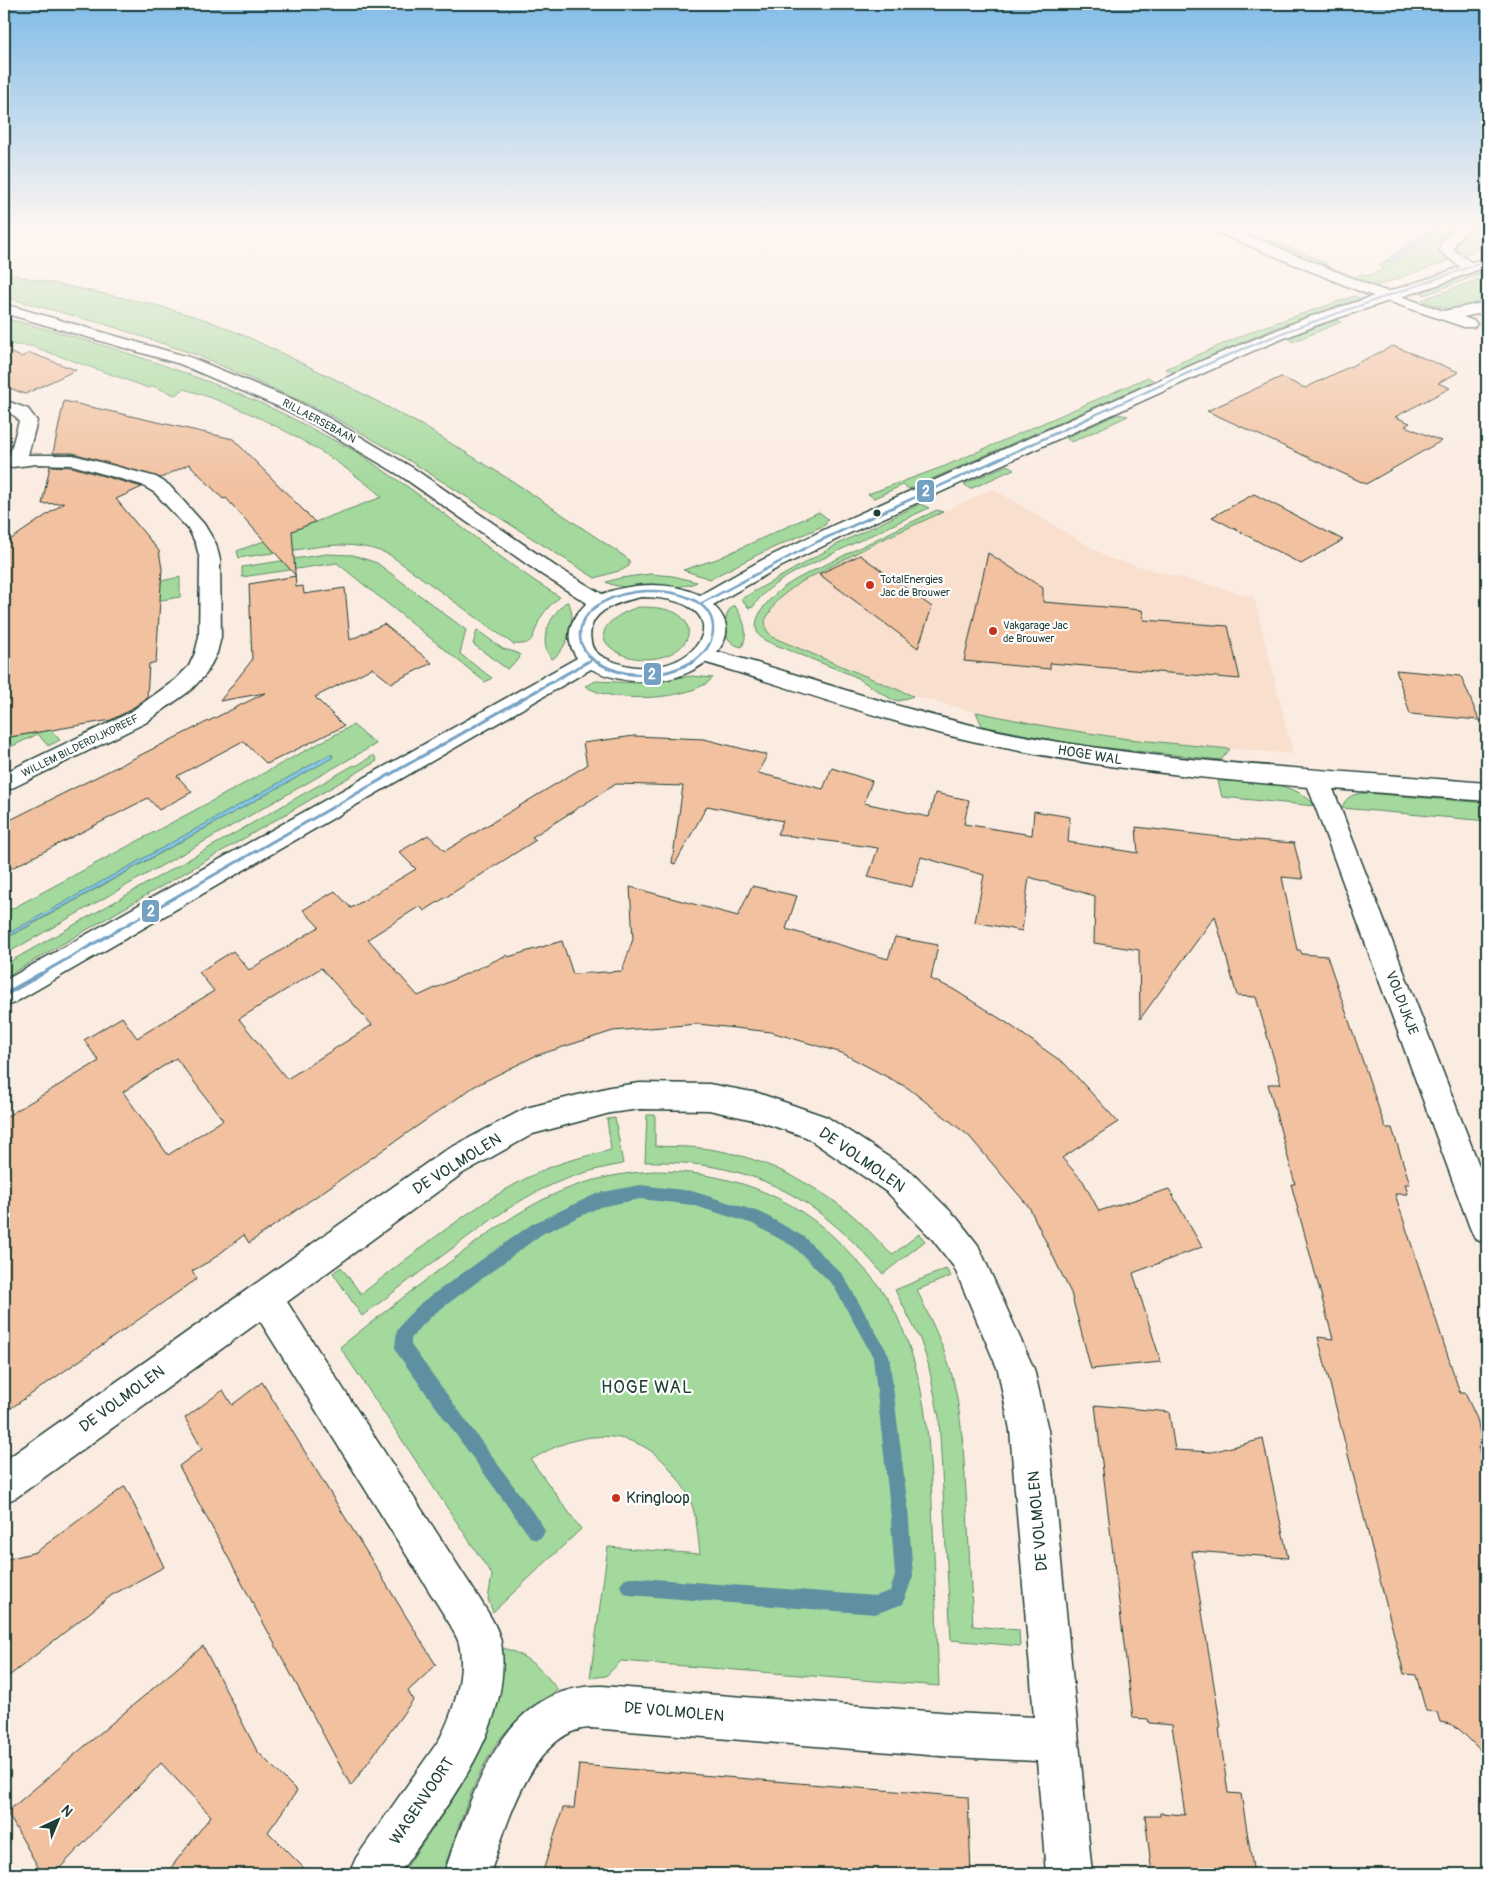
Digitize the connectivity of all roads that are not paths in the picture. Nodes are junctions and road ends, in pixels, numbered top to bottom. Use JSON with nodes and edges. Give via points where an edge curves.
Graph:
{"nodes":[{"id":1,"x":27,"y":315,"type":"edge"},
{"id":2,"x":1333,"y":315,"type":"edge"},
{"id":3,"x":1445,"y":315,"type":"edge"},
{"id":4,"x":1470,"y":324,"type":"dead end"},
{"id":5,"x":4,"y":405,"type":"edge"},
{"id":6,"x":11,"y":462,"type":"edge"},
{"id":7,"x":601,"y":603,"type":"junction"},
{"id":8,"x":700,"y":604,"type":"junction"},
{"id":9,"x":704,"y":655,"type":"junction"},
{"id":10,"x":591,"y":660,"type":"junction"},
{"id":11,"x":1317,"y":778,"type":"junction"},
{"id":12,"x":4,"y":783,"type":"edge"},
{"id":13,"x":1487,"y":792,"type":"edge"},
{"id":14,"x":4,"y":995,"type":"edge"},
{"id":15,"x":1487,"y":1228,"type":"edge"},
{"id":16,"x":264,"y":1297,"type":"junction"},
{"id":17,"x":4,"y":1484,"type":"edge"},
{"id":18,"x":1058,"y":1740,"type":"junction"},
{"id":19,"x":372,"y":1874,"type":"edge"},
{"id":20,"x":466,"y":1874,"type":"edge"},
{"id":21,"x":1069,"y":1874,"type":"edge"}],
"edges":[{"from":1,"to":7,"type":"street","name":"RILLAERSEBAAN","via":[[186,361],[290,405],[406,472]]},
{"from":2,"to":8,"type":"street","via":[[1288,330],[834,533],[758,570]]},
{"from":3,"to":4,"type":"street"},
{"from":5,"to":6,"type":"street","via":[[20,412],[28,421]]},
{"from":6,"to":12,"type":"street","name":"WILLEM BILDERDIJKDREEF","via":[[73,460],[133,475],[162,490],[206,544],[210,560],[210,637],[198,669],[162,702],[130,722]]},
{"from":7,"to":8,"type":"street","via":[[634,592],[663,591]]},
{"from":7,"to":10,"type":"street","via":[[586,615],[578,630],[580,646]]},
{"from":8,"to":9,"type":"street","via":[[711,615],[716,628],[713,642]]},
{"from":9,"to":10,"type":"street","via":[[686,667],[661,674],[635,675],[611,670]]},
{"from":9,"to":11,"type":"street","name":"HOGE WAL","via":[[905,716],[1008,741],[1151,764]]},
{"from":10,"to":14,"type":"street"},
{"from":11,"to":13,"type":"street","name":"HOGE WAL"},
{"from":11,"to":15,"type":"street","name":"VOLDIJKJE"},
{"from":16,"to":17,"type":"street","name":"DE VOLMOLEN"},
{"from":16,"to":18,"type":"street","name":"DE VOLMOLEN","via":[[452,1163],[526,1122],[610,1100],[640,1096],[708,1097],[758,1107],[816,1127],[899,1182],[956,1242],[966,1256],[1016,1369],[1029,1430]]},
{"from":16,"to":19,"type":"street","name":"WAGENVOORT","via":[[465,1612],[480,1641],[479,1691],[469,1727],[454,1755]]},
{"from":18,"to":20,"type":"street","name":"DE VOLMOLEN","via":[[953,1735],[602,1706],[573,1709],[543,1725],[516,1754],[491,1806]]},
{"from":18,"to":21,"type":"street","name":"DE VOLMOLEN"}]}
